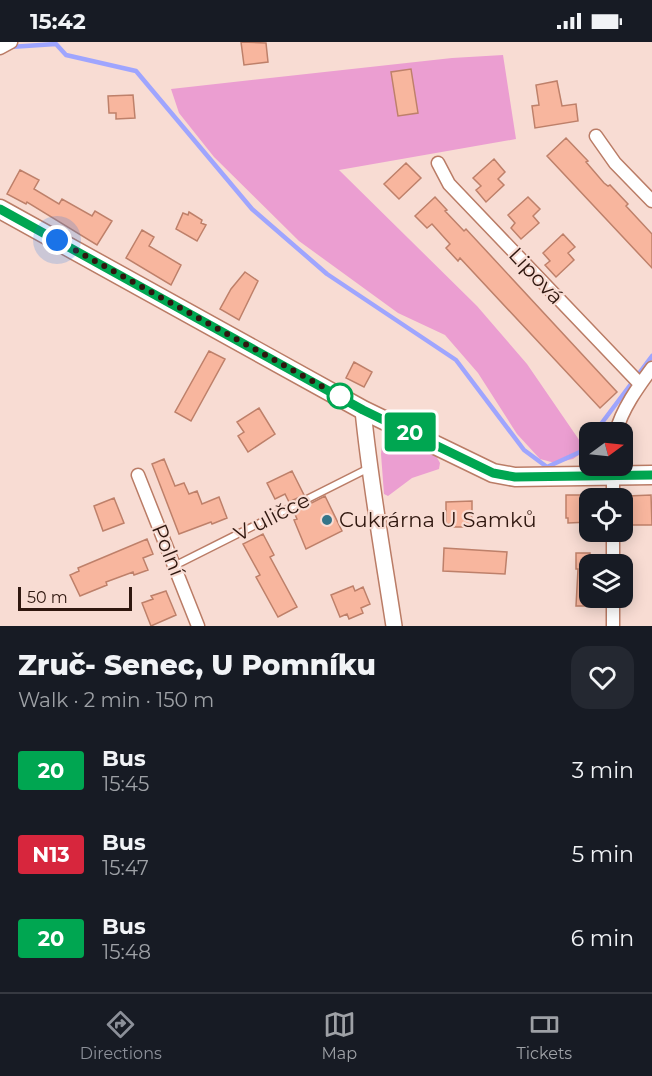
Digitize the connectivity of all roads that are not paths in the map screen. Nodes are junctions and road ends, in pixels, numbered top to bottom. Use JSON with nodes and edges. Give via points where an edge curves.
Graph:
{"nodes":[{"id":1,"x":12,"y":42,"type":"edge"},
{"id":2,"x":0,"y":48,"type":"edge"},
{"id":3,"x":596,"y":136,"type":"dead end"},
{"id":4,"x":438,"y":163,"type":"dead end"},
{"id":5,"x":652,"y":201,"type":"edge"},
{"id":6,"x":0,"y":209,"type":"edge"},
{"id":7,"x":652,"y":368,"type":"edge"},
{"id":8,"x":640,"y":384,"type":"junction"},
{"id":9,"x":363,"y":410,"type":"junction"},
{"id":10,"x":619,"y":422,"type":"edge"},
{"id":11,"x":369,"y":468,"type":"junction"},
{"id":12,"x":579,"y":472,"type":"edge"},
{"id":13,"x":633,"y":473,"type":"edge"},
{"id":14,"x":138,"y":475,"type":"dead end"},
{"id":15,"x":652,"y":475,"type":"edge"},
{"id":16,"x":174,"y":566,"type":"junction"},
{"id":17,"x":613,"y":608,"type":"edge"},
{"id":18,"x":198,"y":626,"type":"edge"},
{"id":19,"x":394,"y":626,"type":"edge"},
{"id":20,"x":613,"y":626,"type":"edge"}],
"edges":[{"from":1,"to":2,"type":"street"},
{"from":3,"to":5,"type":"street"},
{"from":4,"to":8,"type":"street","name":"Lipová","via":[[449,184]]},
{"from":6,"to":9,"type":"main road"},
{"from":7,"to":8,"type":"street"},
{"from":8,"to":10,"type":"street"},
{"from":9,"to":11,"type":"street"},
{"from":9,"to":12,"type":"main road","via":[[493,473],[515,477]]},
{"from":11,"to":16,"type":"lane","name":"V uličce"},
{"from":11,"to":19,"type":"street"},
{"from":13,"to":15,"type":"main road"},
{"from":14,"to":16,"type":"street","name":"Polní"},
{"from":16,"to":18,"type":"street","name":"Polní"},
{"from":17,"to":20,"type":"street"}]}
